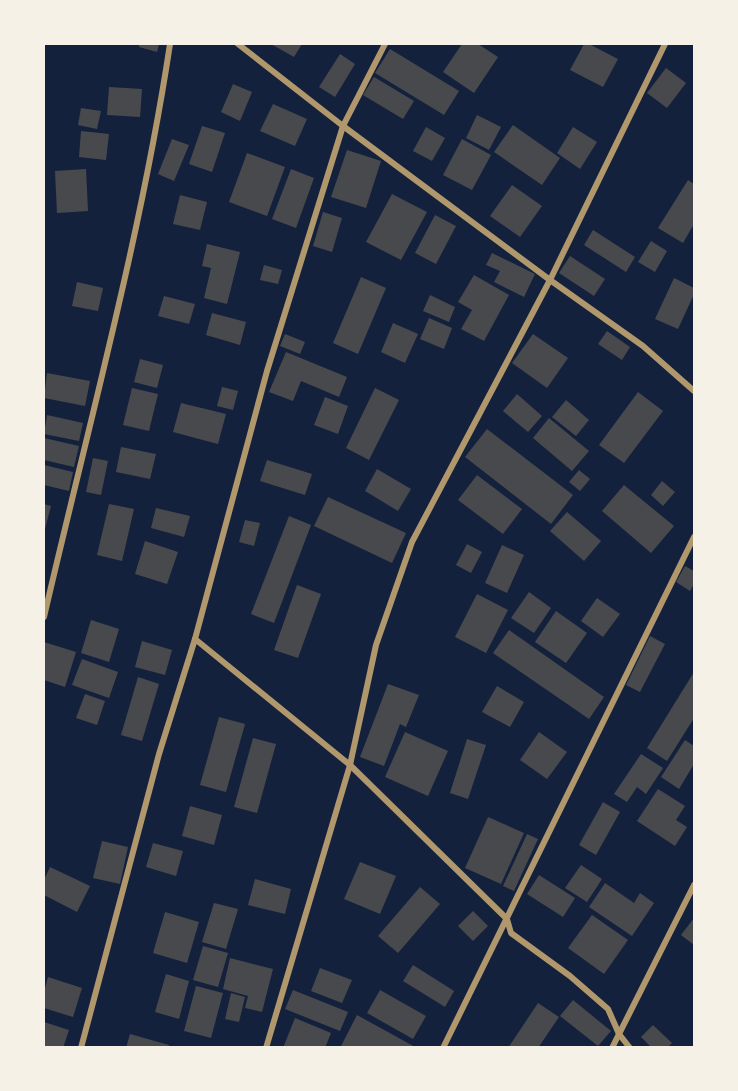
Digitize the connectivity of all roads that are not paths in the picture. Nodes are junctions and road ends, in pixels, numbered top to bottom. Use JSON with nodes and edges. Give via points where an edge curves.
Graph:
{"nodes":[{"id":1,"x":170,"y":44,"type":"edge"},
{"id":2,"x":238,"y":44,"type":"edge"},
{"id":3,"x":385,"y":44,"type":"edge"},
{"id":4,"x":665,"y":44,"type":"edge"},
{"id":5,"x":343,"y":126,"type":"junction"},
{"id":6,"x":550,"y":280,"type":"junction"},
{"id":7,"x":694,"y":391,"type":"edge"},
{"id":8,"x":694,"y":537,"type":"edge"},
{"id":9,"x":44,"y":617,"type":"edge"},
{"id":10,"x":195,"y":639,"type":"junction"},
{"id":11,"x":350,"y":765,"type":"junction"},
{"id":12,"x":694,"y":885,"type":"edge"},
{"id":13,"x":507,"y":919,"type":"junction"},
{"id":14,"x":619,"y":1034,"type":"junction"},
{"id":15,"x":81,"y":1047,"type":"edge"},
{"id":16,"x":266,"y":1047,"type":"edge"},
{"id":17,"x":443,"y":1047,"type":"edge"},
{"id":18,"x":612,"y":1047,"type":"edge"},
{"id":19,"x":630,"y":1047,"type":"edge"}],
"edges":[{"from":1,"to":9,"type":"street","via":[[158,123]]},
{"from":2,"to":5,"type":"street"},
{"from":3,"to":5,"type":"street"},
{"from":4,"to":6,"type":"street"},
{"from":5,"to":6,"type":"street"},
{"from":5,"to":10,"type":"street","via":[[267,371]]},
{"from":6,"to":7,"type":"street","via":[[643,346]]},
{"from":6,"to":11,"type":"street","via":[[412,542],[376,645]]},
{"from":8,"to":13,"type":"street"},
{"from":10,"to":11,"type":"street"},
{"from":10,"to":15,"type":"street","via":[[159,754]]},
{"from":11,"to":13,"type":"street"},
{"from":11,"to":16,"type":"street"},
{"from":12,"to":14,"type":"street"},
{"from":13,"to":14,"type":"street","via":[[511,933],[608,1008]]},
{"from":13,"to":17,"type":"street"},
{"from":14,"to":18,"type":"street"},
{"from":14,"to":19,"type":"street"}]}
